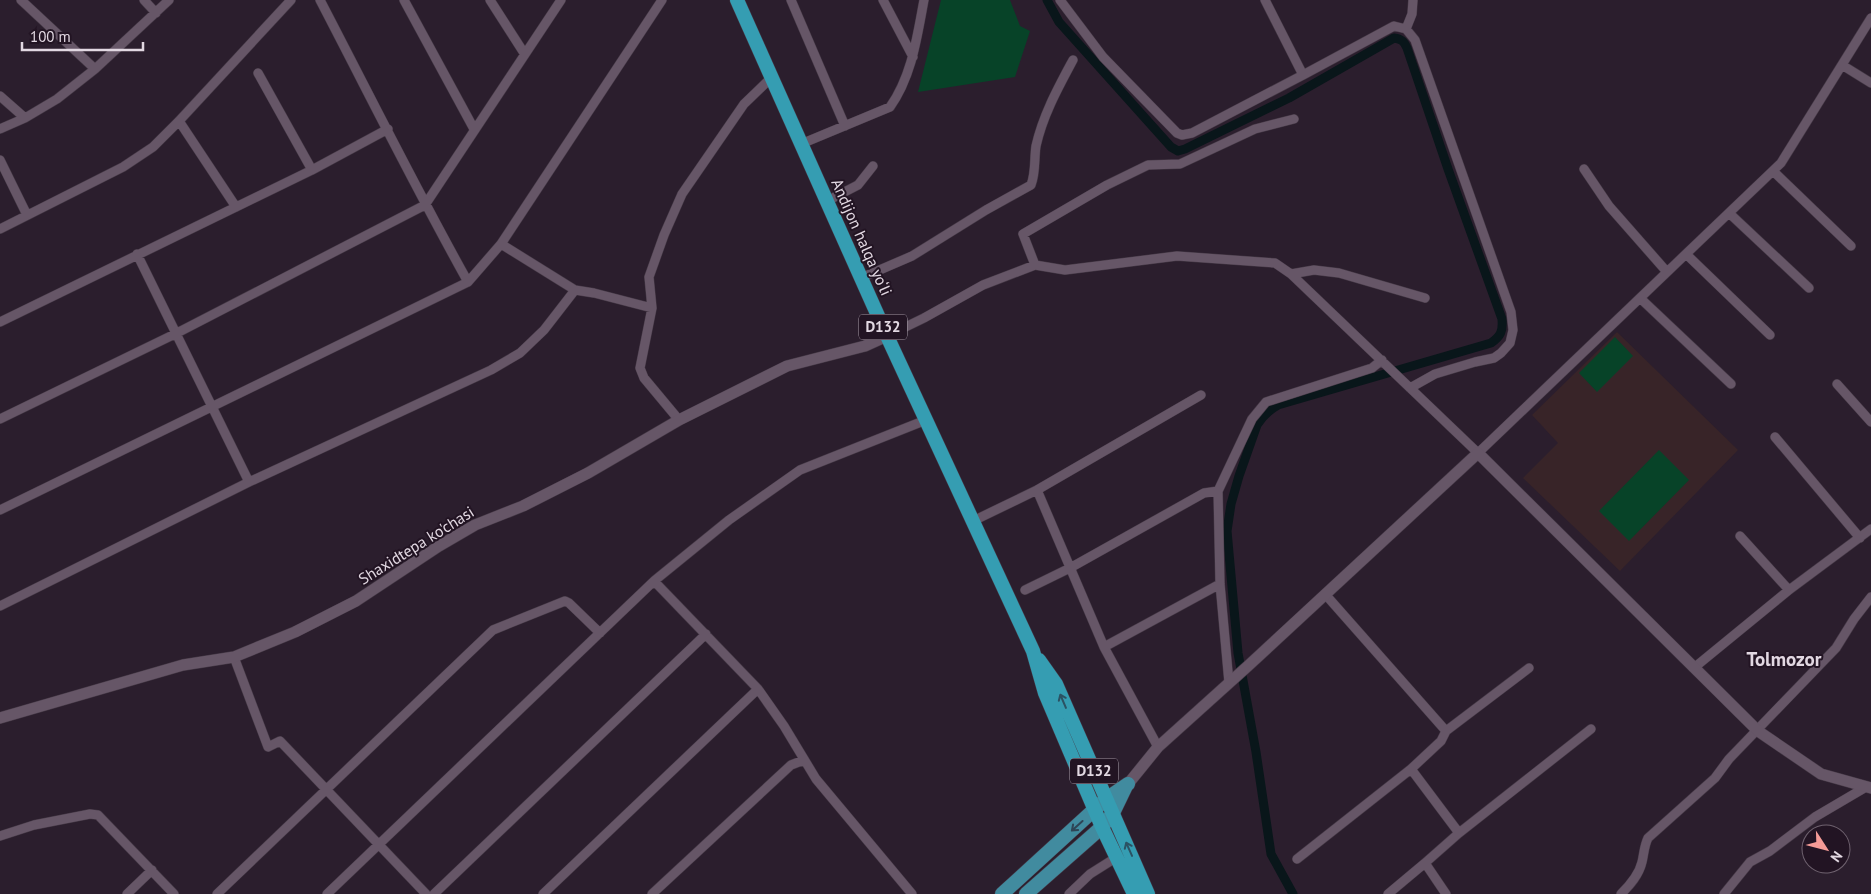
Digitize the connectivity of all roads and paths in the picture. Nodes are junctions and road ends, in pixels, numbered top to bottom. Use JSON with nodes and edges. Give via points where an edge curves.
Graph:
{"nodes":[{"id":1,"x":21,"y":0,"type":"edge"},
{"id":2,"x":144,"y":0,"type":"edge"},
{"id":3,"x":169,"y":0,"type":"edge"},
{"id":4,"x":291,"y":0,"type":"edge"},
{"id":5,"x":320,"y":0,"type":"edge"},
{"id":6,"x":404,"y":0,"type":"edge"},
{"id":7,"x":490,"y":0,"type":"edge"},
{"id":8,"x":561,"y":0,"type":"edge"},
{"id":9,"x":662,"y":0,"type":"edge"},
{"id":10,"x":737,"y":0,"type":"edge"},
{"id":11,"x":791,"y":0,"type":"edge"},
{"id":12,"x":883,"y":0,"type":"edge"},
{"id":13,"x":924,"y":0,"type":"edge"},
{"id":14,"x":1060,"y":0,"type":"edge"},
{"id":15,"x":1265,"y":0,"type":"edge"},
{"id":16,"x":1414,"y":0,"type":"edge"},
{"id":17,"x":156,"y":13,"type":"junction"},
{"id":18,"x":1871,"y":18,"type":"edge"},
{"id":19,"x":1406,"y":29,"type":"junction"},
{"id":20,"x":524,"y":53,"type":"junction"},
{"id":21,"x":913,"y":57,"type":"junction"},
{"id":22,"x":1073,"y":60,"type":"dead end"},
{"id":23,"x":1842,"y":65,"type":"junction"},
{"id":24,"x":95,"y":69,"type":"junction"},
{"id":25,"x":258,"y":73,"type":"dead end"},
{"id":26,"x":1303,"y":75,"type":"junction"},
{"id":27,"x":772,"y":78,"type":"junction"},
{"id":28,"x":1871,"y":83,"type":"edge"},
{"id":29,"x":0,"y":96,"type":"edge"},
{"id":30,"x":25,"y":118,"type":"junction"},
{"id":31,"x":1294,"y":119,"type":"dead end"},
{"id":32,"x":179,"y":121,"type":"junction"},
{"id":33,"x":845,"y":126,"type":"junction"},
{"id":34,"x":0,"y":129,"type":"edge"},
{"id":35,"x":388,"y":129,"type":"junction"},
{"id":36,"x":474,"y":129,"type":"junction"},
{"id":37,"x":801,"y":144,"type":"junction"},
{"id":38,"x":0,"y":160,"type":"edge"},
{"id":39,"x":873,"y":166,"type":"dead end"},
{"id":40,"x":1584,"y":169,"type":"dead end"},
{"id":41,"x":312,"y":170,"type":"junction"},
{"id":42,"x":1774,"y":171,"type":"junction"},
{"id":43,"x":827,"y":201,"type":"junction"},
{"id":44,"x":425,"y":205,"type":"junction"},
{"id":45,"x":236,"y":207,"type":"junction"},
{"id":46,"x":1729,"y":213,"type":"junction"},
{"id":47,"x":27,"y":216,"type":"junction"},
{"id":48,"x":0,"y":229,"type":"edge"},
{"id":49,"x":501,"y":244,"type":"junction"},
{"id":50,"x":1851,"y":246,"type":"dead end"},
{"id":51,"x":137,"y":254,"type":"junction"},
{"id":52,"x":1686,"y":254,"type":"junction"},
{"id":53,"x":1035,"y":265,"type":"junction"},
{"id":54,"x":1667,"y":272,"type":"junction"},
{"id":55,"x":1291,"y":274,"type":"junction"},
{"id":56,"x":861,"y":278,"type":"junction"},
{"id":57,"x":468,"y":282,"type":"junction"},
{"id":58,"x":1809,"y":288,"type":"dead end"},
{"id":59,"x":575,"y":290,"type":"junction"},
{"id":60,"x":1425,"y":298,"type":"dead end"},
{"id":61,"x":1640,"y":298,"type":"junction"},
{"id":62,"x":652,"y":308,"type":"junction"},
{"id":63,"x":0,"y":322,"type":"edge"},
{"id":64,"x":176,"y":333,"type":"junction"},
{"id":65,"x":887,"y":336,"type":"junction"},
{"id":66,"x":1770,"y":336,"type":"dead end"},
{"id":67,"x":1384,"y":362,"type":"junction"},
{"id":68,"x":1730,"y":384,"type":"dead end"},
{"id":69,"x":1837,"y":384,"type":"dead end"},
{"id":70,"x":1408,"y":386,"type":"junction"},
{"id":71,"x":1201,"y":395,"type":"dead end"},
{"id":72,"x":212,"y":408,"type":"junction"},
{"id":73,"x":0,"y":418,"type":"edge"},
{"id":74,"x":679,"y":420,"type":"junction"},
{"id":75,"x":926,"y":420,"type":"junction"},
{"id":76,"x":1871,"y":422,"type":"edge"},
{"id":77,"x":1776,"y":437,"type":"dead end"},
{"id":78,"x":1478,"y":452,"type":"junction"},
{"id":79,"x":248,"y":482,"type":"junction"},
{"id":80,"x":1037,"y":490,"type":"junction"},
{"id":81,"x":1218,"y":491,"type":"junction"},
{"id":82,"x":0,"y":510,"type":"edge"},
{"id":83,"x":974,"y":521,"type":"junction"},
{"id":84,"x":1871,"y":529,"type":"edge"},
{"id":85,"x":1740,"y":536,"type":"dead end"},
{"id":86,"x":1860,"y":538,"type":"junction"},
{"id":87,"x":1070,"y":568,"type":"junction"},
{"id":88,"x":654,"y":580,"type":"junction"},
{"id":89,"x":1220,"y":584,"type":"junction"},
{"id":90,"x":1025,"y":590,"type":"dead end"},
{"id":91,"x":1789,"y":590,"type":"junction"},
{"id":92,"x":1325,"y":594,"type":"junction"},
{"id":93,"x":1871,"y":597,"type":"edge"},
{"id":94,"x":0,"y":606,"type":"edge"},
{"id":95,"x":600,"y":633,"type":"junction"},
{"id":96,"x":706,"y":634,"type":"junction"},
{"id":97,"x":1104,"y":648,"type":"junction"},
{"id":98,"x":1033,"y":651,"type":"junction"},
{"id":99,"x":234,"y":657,"type":"junction"},
{"id":100,"x":1695,"y":667,"type":"junction"},
{"id":101,"x":1529,"y":668,"type":"dead end"},
{"id":102,"x":1231,"y":681,"type":"junction"},
{"id":103,"x":758,"y":689,"type":"junction"},
{"id":104,"x":0,"y":718,"type":"edge"},
{"id":105,"x":1591,"y":729,"type":"dead end"},
{"id":106,"x":1758,"y":730,"type":"junction"},
{"id":107,"x":1446,"y":731,"type":"junction"},
{"id":108,"x":1158,"y":747,"type":"junction"},
{"id":109,"x":804,"y":760,"type":"junction"},
{"id":110,"x":1411,"y":769,"type":"junction"},
{"id":111,"x":1128,"y":784,"type":"junction"},
{"id":112,"x":1868,"y":787,"type":"edge"},
{"id":113,"x":327,"y":789,"type":"junction"},
{"id":114,"x":1106,"y":798,"type":"junction"},
{"id":115,"x":1095,"y":810,"type":"junction"},
{"id":116,"x":1113,"y":813,"type":"junction"},
{"id":117,"x":1102,"y":827,"type":"junction"},
{"id":118,"x":1459,"y":833,"type":"junction"},
{"id":119,"x":0,"y":836,"type":"edge"},
{"id":120,"x":379,"y":844,"type":"junction"},
{"id":121,"x":1117,"y":857,"type":"junction"},
{"id":122,"x":1297,"y":860,"type":"dead end"},
{"id":123,"x":1425,"y":863,"type":"junction"},
{"id":124,"x":152,"y":870,"type":"junction"},
{"id":125,"x":127,"y":894,"type":"edge"},
{"id":126,"x":174,"y":894,"type":"edge"},
{"id":127,"x":217,"y":894,"type":"edge"},
{"id":128,"x":327,"y":894,"type":"edge"},
{"id":129,"x":426,"y":894,"type":"edge"},
{"id":130,"x":434,"y":894,"type":"edge"},
{"id":131,"x":543,"y":894,"type":"edge"},
{"id":132,"x":652,"y":894,"type":"edge"},
{"id":133,"x":912,"y":894,"type":"edge"},
{"id":134,"x":1002,"y":894,"type":"edge"},
{"id":135,"x":1026,"y":894,"type":"edge"},
{"id":136,"x":1069,"y":894,"type":"edge"},
{"id":137,"x":1134,"y":894,"type":"edge"},
{"id":138,"x":1148,"y":894,"type":"edge"},
{"id":139,"x":1388,"y":894,"type":"edge"},
{"id":140,"x":1446,"y":894,"type":"edge"},
{"id":141,"x":1621,"y":894,"type":"edge"},
{"id":142,"x":1724,"y":894,"type":"edge"}],
"edges":[{"from":1,"to":24,"type":"street"},
{"from":2,"to":17,"type":"street"},
{"from":3,"to":17,"type":"street"},
{"from":4,"to":32,"type":"street"},
{"from":5,"to":35,"type":"street"},
{"from":6,"to":36,"type":"street"},
{"from":7,"to":20,"type":"street"},
{"from":8,"to":20,"type":"street"},
{"from":9,"to":49,"type":"street"},
{"from":10,"to":27,"type":"highway","name":"Andijon halqa yo‘li","number":"D132"},
{"from":11,"to":33,"type":"street"},
{"from":12,"to":21,"type":"street"},
{"from":13,"to":21,"type":"street"},
{"from":14,"to":26,"type":"street","via":[[1103,57],[1182,135],[1192,133]]},
{"from":15,"to":26,"type":"street"},
{"from":16,"to":19,"type":"street"},
{"from":17,"to":24,"type":"street"},
{"from":18,"to":23,"type":"street"},
{"from":19,"to":26,"type":"street","via":[[1394,26]]},
{"from":19,"to":70,"type":"street","via":[[1419,49],[1511,312],[1513,330],[1510,343],[1494,358],[1435,374]]},
{"from":20,"to":36,"type":"street"},
{"from":21,"to":33,"type":"street","via":[[898,96],[890,107]]},
{"from":22,"to":56,"type":"street","via":[[1050,101],[1036,147],[1031,185],[912,256]]},
{"from":23,"to":28,"type":"street"},
{"from":23,"to":42,"type":"street"},
{"from":24,"to":30,"type":"street","via":[[57,99]]},
{"from":25,"to":41,"type":"street"},
{"from":27,"to":37,"type":"highway","name":"Andijon halqa yo‘li","number":"D132"},
{"from":27,"to":62,"type":"street","via":[[744,104],[682,194],[649,277]]},
{"from":29,"to":30,"type":"street"},
{"from":30,"to":34,"type":"street"},
{"from":31,"to":53,"type":"street","via":[[1255,129],[1180,164],[1148,166],[1107,184],[1023,234]]},
{"from":32,"to":45,"type":"street"},
{"from":32,"to":47,"type":"street","via":[[153,148],[123,167]]},
{"from":33,"to":37,"type":"street"},
{"from":35,"to":41,"type":"street"},
{"from":35,"to":44,"type":"street"},
{"from":36,"to":44,"type":"street"},
{"from":37,"to":43,"type":"highway","name":"Andijon halqa yo‘li","number":"D132"},
{"from":38,"to":47,"type":"street"},
{"from":39,"to":43,"type":"street","via":[[858,185]]},
{"from":40,"to":54,"type":"street","via":[[1609,206]]},
{"from":41,"to":45,"type":"street"},
{"from":42,"to":46,"type":"street"},
{"from":42,"to":50,"type":"street"},
{"from":43,"to":56,"type":"highway","name":"Andijon halqa yo‘li","number":"D132"},
{"from":44,"to":57,"type":"street"},
{"from":44,"to":64,"type":"street"},
{"from":45,"to":51,"type":"street"},
{"from":46,"to":52,"type":"street"},
{"from":46,"to":58,"type":"street"},
{"from":47,"to":48,"type":"street"},
{"from":49,"to":57,"type":"street"},
{"from":49,"to":59,"type":"street"},
{"from":51,"to":63,"type":"street"},
{"from":51,"to":64,"type":"street"},
{"from":52,"to":54,"type":"street"},
{"from":52,"to":66,"type":"street"},
{"from":53,"to":55,"type":"street","via":[[1065,270],[1177,256],[1275,263]]},
{"from":53,"to":65,"type":"street","via":[[983,285]]},
{"from":54,"to":61,"type":"street"},
{"from":55,"to":60,"type":"street","via":[[1314,270],[1339,273]]},
{"from":55,"to":67,"type":"street"},
{"from":56,"to":65,"type":"highway","name":"Andijon halqa yo‘li","number":"D132"},
{"from":57,"to":72,"type":"street"},
{"from":59,"to":62,"type":"street"},
{"from":59,"to":79,"type":"street","via":[[544,330],[520,353],[498,366]]},
{"from":61,"to":68,"type":"street"},
{"from":61,"to":78,"type":"street"},
{"from":62,"to":74,"type":"street","via":[[640,368],[644,378]]},
{"from":64,"to":72,"type":"street"},
{"from":64,"to":73,"type":"street"},
{"from":65,"to":74,"type":"street","name":"Shaxidtepa ko'chasi","via":[[865,346],[787,366]]},
{"from":65,"to":75,"type":"highway","name":"Andijon halqa yo‘li","number":"D132"},
{"from":67,"to":70,"type":"street"},
{"from":67,"to":81,"type":"street","via":[[1266,402],[1252,419]]},
{"from":69,"to":76,"type":"street"},
{"from":70,"to":78,"type":"street"},
{"from":71,"to":80,"type":"street"},
{"from":72,"to":79,"type":"street"},
{"from":72,"to":82,"type":"street"},
{"from":74,"to":99,"type":"street","name":"Shaxidtepa ko'chasi","via":[[588,473],[531,502],[475,524],[356,601],[295,632]]},
{"from":75,"to":83,"type":"highway","name":"Andijon halqa yo‘li","number":"D132"},
{"from":75,"to":88,"type":"street","via":[[800,470],[729,520]]},
{"from":77,"to":86,"type":"street"},
{"from":78,"to":92,"type":"street"},
{"from":78,"to":100,"type":"street"},
{"from":79,"to":94,"type":"street"},
{"from":80,"to":83,"type":"street"},
{"from":80,"to":87,"type":"street"},
{"from":81,"to":87,"type":"street","via":[[1204,493]]},
{"from":81,"to":89,"type":"street"},
{"from":83,"to":98,"type":"highway","name":"Andijon halqa yo‘li","number":"D132"},
{"from":84,"to":86,"type":"street"},
{"from":85,"to":91,"type":"street"},
{"from":86,"to":91,"type":"street"},
{"from":87,"to":90,"type":"street"},
{"from":87,"to":97,"type":"street"},
{"from":88,"to":95,"type":"street"},
{"from":88,"to":96,"type":"street"},
{"from":89,"to":97,"type":"street"},
{"from":89,"to":102,"type":"street"},
{"from":91,"to":100,"type":"street"},
{"from":92,"to":102,"type":"street"},
{"from":92,"to":107,"type":"street"},
{"from":93,"to":106,"type":"street","via":[[1836,648]]},
{"from":95,"to":113,"type":"street","via":[[565,601],[493,630]]},
{"from":95,"to":120,"type":"street"},
{"from":96,"to":103,"type":"street"},
{"from":96,"to":130,"type":"street"},
{"from":97,"to":108,"type":"street"},
{"from":114,"to":98,"type":"highway","name":"Andijon halqa yo‘li","number":"D132","one_way":true,"via":[[1056,684]]},
{"from":98,"to":115,"type":"highway","name":"Andijon halqa yo‘li","number":"D132","via":[[1045,693]]},
{"from":99,"to":104,"type":"street","name":"Shaxidtepa ko'chasi","via":[[183,665]]},
{"from":99,"to":113,"type":"street","via":[[268,748],[280,741]]},
{"from":100,"to":106,"type":"street"},
{"from":101,"to":107,"type":"street"},
{"from":102,"to":108,"type":"street"},
{"from":103,"to":109,"type":"street"},
{"from":103,"to":131,"type":"street"},
{"from":105,"to":118,"type":"street"},
{"from":106,"to":112,"type":"street","via":[[1821,774]]},
{"from":106,"to":141,"type":"street","via":[[1715,778],[1648,838],[1632,883]]},
{"from":107,"to":110,"type":"street","via":[[1441,741]]},
{"from":108,"to":111,"type":"street"},
{"from":109,"to":132,"type":"street","via":[[790,765]]},
{"from":109,"to":133,"type":"street","via":[[816,779]]},
{"from":110,"to":118,"type":"street"},
{"from":110,"to":122,"type":"street"},
{"from":111,"to":114,"type":"main road"},
{"from":111,"to":116,"type":"main road"},
{"from":112,"to":142,"type":"street","via":[[1815,817],[1750,862]]},
{"from":113,"to":120,"type":"street"},
{"from":113,"to":127,"type":"street"},
{"from":114,"to":115,"type":"main road"},
{"from":114,"to":116,"type":"highway","name":"Andijon halqa yo‘li","number":"D132"},
{"from":115,"to":117,"type":"highway","name":"Andijon halqa yo‘li","number":"D132"},
{"from":115,"to":134,"type":"main road","one_way":true},
{"from":116,"to":117,"type":"main road"},
{"from":138,"to":116,"type":"highway","name":"Andijon halqa yo‘li","number":"D132","one_way":true},
{"from":117,"to":121,"type":"highway","name":"Andijon halqa yo‘li","number":"D132"},
{"from":117,"to":135,"type":"main road"},
{"from":118,"to":123,"type":"street"},
{"from":119,"to":124,"type":"street","via":[[34,826],[98,815]]},
{"from":120,"to":128,"type":"street"},
{"from":120,"to":129,"type":"street"},
{"from":121,"to":136,"type":"street","via":[[1090,874]]},
{"from":121,"to":137,"type":"highway","name":"Andijon halqa yo‘li","number":"D132"},
{"from":123,"to":139,"type":"street"},
{"from":123,"to":140,"type":"street"},
{"from":124,"to":125,"type":"street"},
{"from":124,"to":126,"type":"street"}]}
